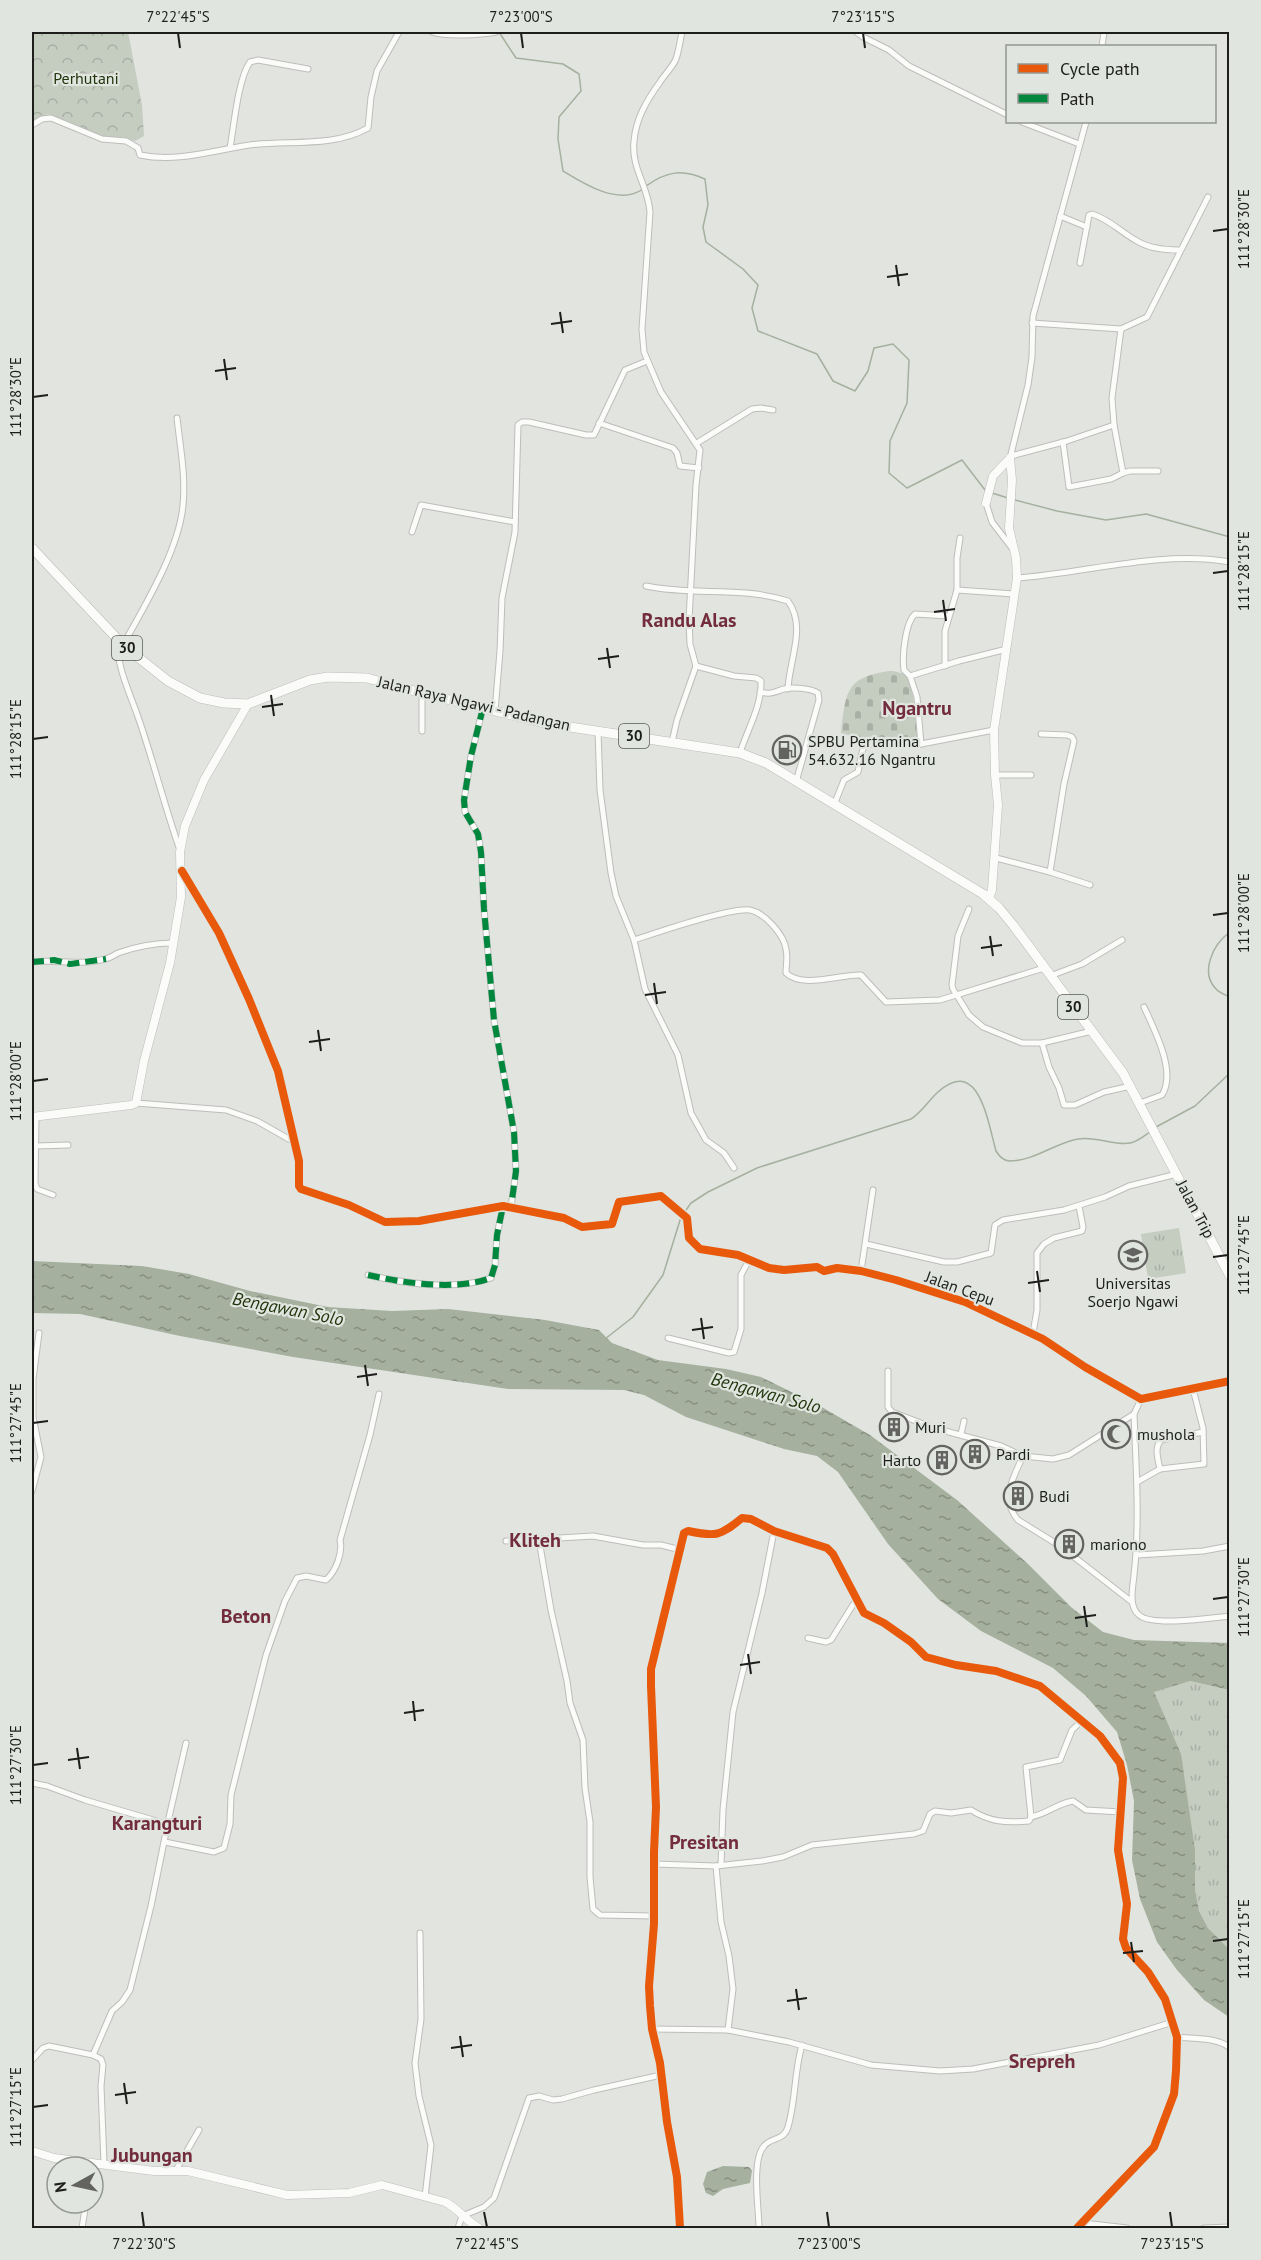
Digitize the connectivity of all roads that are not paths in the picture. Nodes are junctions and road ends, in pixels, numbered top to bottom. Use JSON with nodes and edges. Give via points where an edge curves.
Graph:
{"nodes":[{"id":1,"x":399,"y":32,"type":"edge"},
{"id":2,"x":432,"y":32,"type":"edge"},
{"id":3,"x":495,"y":32,"type":"edge"},
{"id":4,"x":682,"y":32,"type":"edge"},
{"id":5,"x":856,"y":32,"type":"edge"},
{"id":6,"x":308,"y":69,"type":"dead end"},
{"id":7,"x":1006,"y":114,"type":"edge"},
{"id":8,"x":1025,"y":123,"type":"edge"},
{"id":9,"x":1086,"y":123,"type":"edge"},
{"id":10,"x":32,"y":125,"type":"edge"},
{"id":11,"x":1079,"y":144,"type":"junction"},
{"id":12,"x":230,"y":148,"type":"junction"},
{"id":13,"x":1208,"y":196,"type":"dead end"},
{"id":14,"x":1060,"y":216,"type":"junction"},
{"id":15,"x":1086,"y":227,"type":"junction"},
{"id":16,"x":1179,"y":250,"type":"junction"},
{"id":17,"x":1080,"y":263,"type":"dead end"},
{"id":18,"x":1032,"y":323,"type":"junction"},
{"id":19,"x":1121,"y":329,"type":"junction"},
{"id":20,"x":646,"y":361,"type":"junction"},
{"id":21,"x":773,"y":410,"type":"dead end"},
{"id":22,"x":177,"y":417,"type":"dead end"},
{"id":23,"x":599,"y":423,"type":"junction"},
{"id":24,"x":1114,"y":425,"type":"junction"},
{"id":25,"x":1064,"y":442,"type":"junction"},
{"id":26,"x":697,"y":443,"type":"junction"},
{"id":27,"x":1010,"y":457,"type":"junction"},
{"id":28,"x":699,"y":468,"type":"junction"},
{"id":29,"x":1158,"y":471,"type":"dead end"},
{"id":30,"x":1123,"y":473,"type":"junction"},
{"id":31,"x":986,"y":503,"type":"joint"},
{"id":32,"x":515,"y":522,"type":"junction"},
{"id":33,"x":412,"y":532,"type":"dead end"},
{"id":34,"x":960,"y":538,"type":"dead end"},
{"id":35,"x":32,"y":548,"type":"edge"},
{"id":36,"x":1012,"y":548,"type":"junction"},
{"id":37,"x":1230,"y":562,"type":"edge"},
{"id":38,"x":1017,"y":578,"type":"junction"},
{"id":39,"x":646,"y":586,"type":"dead end"},
{"id":40,"x":957,"y":590,"type":"junction"},
{"id":41,"x":692,"y":592,"type":"junction"},
{"id":42,"x":1014,"y":594,"type":"junction"},
{"id":43,"x":948,"y":616,"type":"junction"},
{"id":44,"x":120,"y":642,"type":"junction"},
{"id":45,"x":1007,"y":649,"type":"junction"},
{"id":46,"x":696,"y":666,"type":"junction"},
{"id":47,"x":945,"y":666,"type":"junction"},
{"id":48,"x":910,"y":676,"type":"junction"},
{"id":49,"x":788,"y":688,"type":"junction"},
{"id":50,"x":760,"y":692,"type":"junction"},
{"id":51,"x":422,"y":693,"type":"junction"},
{"id":52,"x":248,"y":704,"type":"junction"},
{"id":53,"x":483,"y":708,"type":"junction"},
{"id":54,"x":495,"y":711,"type":"junction"},
{"id":55,"x":994,"y":730,"type":"junction"},
{"id":56,"x":422,"y":731,"type":"dead end"},
{"id":57,"x":598,"y":731,"type":"junction"},
{"id":58,"x":1041,"y":734,"type":"dead end"},
{"id":59,"x":672,"y":741,"type":"junction"},
{"id":60,"x":921,"y":744,"type":"junction"},
{"id":61,"x":740,"y":753,"type":"junction"},
{"id":62,"x":995,"y":775,"type":"junction"},
{"id":63,"x":1031,"y":775,"type":"dead end"},
{"id":64,"x":796,"y":782,"type":"junction"},
{"id":65,"x":834,"y":805,"type":"junction"},
{"id":66,"x":180,"y":852,"type":"junction"},
{"id":67,"x":996,"y":858,"type":"junction"},
{"id":68,"x":182,"y":871,"type":"junction"},
{"id":69,"x":1050,"y":872,"type":"junction"},
{"id":70,"x":1090,"y":885,"type":"dead end"},
{"id":71,"x":989,"y":898,"type":"junction"},
{"id":72,"x":969,"y":909,"type":"dead end"},
{"id":73,"x":634,"y":940,"type":"junction"},
{"id":74,"x":1122,"y":940,"type":"dead end"},
{"id":75,"x":173,"y":943,"type":"junction"},
{"id":76,"x":32,"y":962,"type":"edge"},
{"id":77,"x":1047,"y":972,"type":"junction"},
{"id":78,"x":957,"y":995,"type":"junction"},
{"id":79,"x":1144,"y":1007,"type":"dead end"},
{"id":80,"x":1092,"y":1031,"type":"junction"},
{"id":81,"x":1042,"y":1043,"type":"junction"},
{"id":82,"x":1131,"y":1086,"type":"junction"},
{"id":83,"x":136,"y":1102,"type":"junction"},
{"id":84,"x":1140,"y":1103,"type":"junction"},
{"id":85,"x":34,"y":1116,"type":"edge"},
{"id":86,"x":294,"y":1142,"type":"junction"},
{"id":87,"x":1161,"y":1143,"type":"joint"},
{"id":88,"x":68,"y":1145,"type":"dead end"},
{"id":89,"x":36,"y":1146,"type":"junction"},
{"id":90,"x":734,"y":1168,"type":"dead end"},
{"id":91,"x":1177,"y":1174,"type":"junction"},
{"id":92,"x":873,"y":1190,"type":"dead end"},
{"id":93,"x":53,"y":1195,"type":"dead end"},
{"id":94,"x":503,"y":1206,"type":"junction"},
{"id":95,"x":1079,"y":1206,"type":"junction"},
{"id":96,"x":511,"y":1208,"type":"junction"},
{"id":97,"x":866,"y":1244,"type":"junction"},
{"id":98,"x":749,"y":1260,"type":"junction"},
{"id":99,"x":861,"y":1271,"type":"junction"},
{"id":100,"x":368,"y":1275,"type":"dead end"},
{"id":101,"x":1230,"y":1276,"type":"edge"},
{"id":102,"x":1033,"y":1333,"type":"junction"},
{"id":103,"x":39,"y":1334,"type":"dead end"},
{"id":104,"x":668,"y":1338,"type":"dead end"},
{"id":105,"x":888,"y":1371,"type":"dead end"},
{"id":106,"x":1230,"y":1381,"type":"edge"},
{"id":107,"x":1193,"y":1389,"type":"junction"},
{"id":108,"x":380,"y":1394,"type":"dead end"},
{"id":109,"x":1141,"y":1400,"type":"junction"},
{"id":110,"x":1134,"y":1414,"type":"junction"},
{"id":111,"x":964,"y":1420,"type":"dead end"},
{"id":112,"x":1203,"y":1432,"type":"junction"},
{"id":113,"x":961,"y":1434,"type":"junction"},
{"id":114,"x":34,"y":1443,"type":"edge"},
{"id":115,"x":1023,"y":1456,"type":"junction"},
{"id":116,"x":1161,"y":1469,"type":"junction"},
{"id":117,"x":1137,"y":1482,"type":"junction"},
{"id":118,"x":32,"y":1491,"type":"edge"},
{"id":119,"x":774,"y":1531,"type":"junction"},
{"id":120,"x":539,"y":1540,"type":"junction"},
{"id":121,"x":506,"y":1541,"type":"dead end"},
{"id":122,"x":1230,"y":1546,"type":"edge"},
{"id":123,"x":681,"y":1550,"type":"junction"},
{"id":124,"x":1137,"y":1555,"type":"junction"},
{"id":125,"x":856,"y":1600,"type":"junction"},
{"id":126,"x":1132,"y":1602,"type":"junction"},
{"id":127,"x":1230,"y":1616,"type":"edge"},
{"id":128,"x":808,"y":1638,"type":"dead end"},
{"id":129,"x":1083,"y":1720,"type":"junction"},
{"id":130,"x":186,"y":1743,"type":"dead end"},
{"id":131,"x":32,"y":1783,"type":"edge"},
{"id":132,"x":1121,"y":1812,"type":"junction"},
{"id":133,"x":1031,"y":1817,"type":"junction"},
{"id":134,"x":167,"y":1826,"type":"junction"},
{"id":135,"x":165,"y":1842,"type":"junction"},
{"id":136,"x":654,"y":1864,"type":"junction"},
{"id":137,"x":719,"y":1865,"type":"junction"},
{"id":138,"x":654,"y":1916,"type":"junction"},
{"id":139,"x":420,"y":1933,"type":"dead end"},
{"id":140,"x":1173,"y":2022,"type":"junction"},
{"id":141,"x":652,"y":2029,"type":"junction"},
{"id":142,"x":728,"y":2030,"type":"junction"},
{"id":143,"x":1177,"y":2037,"type":"junction"},
{"id":144,"x":802,"y":2045,"type":"junction"},
{"id":145,"x":1230,"y":2048,"type":"edge"},
{"id":146,"x":93,"y":2055,"type":"junction"},
{"id":147,"x":32,"y":2060,"type":"edge"},
{"id":148,"x":661,"y":2075,"type":"junction"},
{"id":149,"x":199,"y":2130,"type":"dead end"},
{"id":150,"x":98,"y":2155,"type":"edge"},
{"id":151,"x":105,"y":2167,"type":"edge"},
{"id":152,"x":176,"y":2170,"type":"junction"},
{"id":153,"x":425,"y":2197,"type":"junction"},
{"id":154,"x":462,"y":2216,"type":"junction"},
{"id":155,"x":1083,"y":2223,"type":"junction"},
{"id":156,"x":1230,"y":2227,"type":"edge"},
{"id":157,"x":458,"y":2229,"type":"edge"},
{"id":158,"x":479,"y":2229,"type":"edge"},
{"id":159,"x":680,"y":2229,"type":"edge"},
{"id":160,"x":759,"y":2229,"type":"edge"},
{"id":161,"x":1077,"y":2229,"type":"edge"},
{"id":162,"x":1127,"y":2229,"type":"edge"},
{"id":163,"x":1204,"y":2229,"type":"edge"}],
"edges":[{"from":1,"to":12,"type":"street","via":[[377,71],[367,129],[324,141]]},
{"from":2,"to":3,"type":"street"},
{"from":4,"to":20,"type":"street","via":[[675,59],[646,102],[636,125],[634,161],[650,212],[642,339]]},
{"from":5,"to":7,"type":"street","via":[[923,73]]},
{"from":6,"to":12,"type":"street","via":[[250,62]]},
{"from":8,"to":11,"type":"street"},
{"from":9,"to":11,"type":"street"},
{"from":10,"to":12,"type":"street","via":[[51,118],[104,140],[126,141],[143,156],[190,156]]},
{"from":11,"to":14,"type":"street"},
{"from":13,"to":16,"type":"street"},
{"from":14,"to":15,"type":"street"},
{"from":14,"to":18,"type":"street"},
{"from":15,"to":16,"type":"street","via":[[1089,215],[1093,214],[1143,244]]},
{"from":15,"to":17,"type":"street"},
{"from":16,"to":19,"type":"street","via":[[1150,312]]},
{"from":18,"to":19,"type":"street"},
{"from":18,"to":27,"type":"street","via":[[1028,385]]},
{"from":19,"to":24,"type":"street","via":[[1112,398]]},
{"from":20,"to":23,"type":"street","via":[[625,370]]},
{"from":20,"to":26,"type":"street","via":[[664,398]]},
{"from":21,"to":26,"type":"street","via":[[752,409]]},
{"from":22,"to":44,"type":"street","via":[[184,484],[181,523],[149,597]]},
{"from":23,"to":28,"type":"street","via":[[673,448],[680,466]]},
{"from":23,"to":32,"type":"street","via":[[590,436],[547,424],[519,423]]},
{"from":24,"to":25,"type":"street"},
{"from":24,"to":30,"type":"street"},
{"from":25,"to":27,"type":"street"},
{"from":25,"to":30,"type":"street","via":[[1069,486],[1111,479]]},
{"from":26,"to":28,"type":"street"},
{"from":27,"to":31,"type":"street","via":[[995,472]]},
{"from":27,"to":36,"type":"street"},
{"from":28,"to":41,"type":"street"},
{"from":29,"to":30,"type":"street"},
{"from":31,"to":36,"type":"street","via":[[992,522]]},
{"from":32,"to":33,"type":"street","via":[[421,506]]},
{"from":32,"to":54,"type":"street","via":[[502,598]]},
{"from":34,"to":40,"type":"street"},
{"from":35,"to":44,"type":"highway","name":"Jalan Raya Ngawi - Padangan","number":"30"},
{"from":36,"to":38,"type":"street"},
{"from":37,"to":38,"type":"street","via":[[1159,558]]},
{"from":38,"to":42,"type":"street"},
{"from":39,"to":41,"type":"street"},
{"from":40,"to":42,"type":"street"},
{"from":40,"to":43,"type":"street"},
{"from":41,"to":46,"type":"street","via":[[689,636]]},
{"from":41,"to":49,"type":"street","via":[[744,593],[790,603],[797,642]]},
{"from":42,"to":45,"type":"street"},
{"from":43,"to":47,"type":"street"},
{"from":43,"to":48,"type":"street","via":[[912,616],[903,664]]},
{"from":44,"to":52,"type":"highway","name":"Jalan Raya Ngawi - Padangan","number":"30","via":[[153,671],[189,693],[224,703]]},
{"from":44,"to":66,"type":"street","via":[[120,669]]},
{"from":45,"to":47,"type":"street"},
{"from":45,"to":55,"type":"street"},
{"from":46,"to":50,"type":"street","via":[[759,679]]},
{"from":46,"to":59,"type":"street"},
{"from":47,"to":48,"type":"street"},
{"from":48,"to":60,"type":"street","via":[[917,697]]},
{"from":49,"to":50,"type":"street","via":[[773,694]]},
{"from":49,"to":64,"type":"street","via":[[813,690],[819,695]]},
{"from":50,"to":61,"type":"street"},
{"from":51,"to":52,"type":"highway","name":"Jalan Raya Ngawi - Padangan","number":"30","via":[[367,678],[328,677]]},
{"from":51,"to":53,"type":"highway","name":"Jalan Raya Ngawi - Padangan","number":"30"},
{"from":51,"to":56,"type":"street"},
{"from":52,"to":66,"type":"street","via":[[196,797]]},
{"from":53,"to":54,"type":"highway","name":"Jalan Raya Ngawi - Padangan","number":"30"},
{"from":53,"to":96,"type":"street","via":[[464,800],[481,852],[494,1020],[514,1132],[516,1171]]},
{"from":54,"to":57,"type":"highway","name":"Jalan Raya Ngawi - Padangan","number":"30"},
{"from":55,"to":60,"type":"street"},
{"from":55,"to":62,"type":"street"},
{"from":57,"to":59,"type":"highway","name":"Jalan Raya Ngawi - Padangan","number":"30"},
{"from":57,"to":73,"type":"street","via":[[610,873]]},
{"from":58,"to":69,"type":"street","via":[[1067,735],[1074,741]]},
{"from":59,"to":61,"type":"highway","name":"Jalan Raya Ngawi - Padangan","number":"30"},
{"from":60,"to":65,"type":"street","via":[[865,745],[858,772],[844,780]]},
{"from":61,"to":64,"type":"highway","name":"Jalan Raya Ngawi - Padangan","number":"30","via":[[766,763]]},
{"from":62,"to":63,"type":"street"},
{"from":62,"to":67,"type":"street"},
{"from":64,"to":65,"type":"highway","name":"Jalan Raya Ngawi - Padangan","number":"30"},
{"from":65,"to":71,"type":"highway","name":"Jalan Raya Ngawi - Padangan","number":"30"},
{"from":66,"to":68,"type":"street"},
{"from":67,"to":69,"type":"street"},
{"from":67,"to":71,"type":"street"},
{"from":68,"to":75,"type":"street"},
{"from":68,"to":86,"type":"street","via":[[219,933],[249,999],[278,1071]]},
{"from":69,"to":70,"type":"street"},
{"from":71,"to":77,"type":"highway","name":"Jalan Raya Ngawi - Padangan","number":"30"},
{"from":72,"to":78,"type":"street","via":[[958,936],[952,985]]},
{"from":73,"to":78,"type":"street","via":[[749,910],[764,917],[782,939],[787,950],[786,973],[791,977],[820,980],[861,975],[886,1002],[929,1001]]},
{"from":73,"to":90,"type":"street","via":[[648,999],[681,1062],[691,1113],[706,1140]]},
{"from":74,"to":77,"type":"street","via":[[1075,968]]},
{"from":75,"to":76,"type":"street","via":[[142,946],[106,959],[70,964],[54,960]]},
{"from":75,"to":83,"type":"street"},
{"from":77,"to":78,"type":"street"},
{"from":77,"to":80,"type":"highway","name":"Jalan Raya Ngawi - Padangan","number":"30"},
{"from":78,"to":81,"type":"street","via":[[969,1015],[983,1027],[1022,1043]]},
{"from":79,"to":84,"type":"street","via":[[1164,1054],[1166,1085],[1162,1095]]},
{"from":80,"to":81,"type":"street"},
{"from":80,"to":82,"type":"highway","name":"Jalan Raya Ngawi - Padangan","number":"30"},
{"from":81,"to":82,"type":"street","via":[[1065,1106]]},
{"from":82,"to":84,"type":"highway","name":"Jalan Raya Ngawi - Padangan","number":"30"},
{"from":83,"to":85,"type":"street"},
{"from":83,"to":86,"type":"street","via":[[226,1110],[257,1121]]},
{"from":84,"to":87,"type":"highway","name":"Jalan Raya Ngawi - Padangan","number":"30"},
{"from":85,"to":89,"type":"street"},
{"from":86,"to":94,"type":"street","via":[[301,1189],[382,1221],[419,1221]]},
{"from":87,"to":91,"type":"highway","name":"Jalan Trip","number":"30"},
{"from":88,"to":89,"type":"street"},
{"from":89,"to":93,"type":"street","via":[[37,1189]]},
{"from":91,"to":95,"type":"street","via":[[1121,1189]]},
{"from":91,"to":101,"type":"highway","name":"Jalan Trip","number":"30"},
{"from":92,"to":97,"type":"street"},
{"from":94,"to":96,"type":"street"},
{"from":94,"to":100,"type":"street","via":[[491,1278],[457,1284],[399,1282]]},
{"from":95,"to":97,"type":"street","via":[[999,1222],[995,1225],[991,1253],[957,1262]]},
{"from":95,"to":102,"type":"street","via":[[1082,1231],[1054,1238],[1037,1253]]},
{"from":96,"to":98,"type":"street","name":"Jalan Cepu","via":[[564,1218],[585,1227],[612,1224],[621,1201],[661,1196],[687,1218],[688,1236],[698,1248]]},
{"from":97,"to":99,"type":"street"},
{"from":98,"to":99,"type":"street","name":"Jalan Cepu","via":[[784,1270],[817,1267],[824,1271]]},
{"from":98,"to":104,"type":"street","via":[[741,1275],[741,1329],[734,1352]]},
{"from":99,"to":102,"type":"street","name":"Jalan Cepu","via":[[958,1299]]},
{"from":102,"to":109,"type":"street","name":"Jalan Cepu"},
{"from":103,"to":114,"type":"street","via":[[32,1392]]},
{"from":105,"to":113,"type":"street","via":[[890,1411]]},
{"from":106,"to":107,"type":"street"},
{"from":107,"to":109,"type":"street"},
{"from":107,"to":112,"type":"street"},
{"from":108,"to":135,"type":"street","via":[[336,1566],[326,1580],[297,1578],[273,1634],[231,1795],[224,1848],[214,1852]]},
{"from":109,"to":110,"type":"street"},
{"from":110,"to":115,"type":"street","via":[[1069,1455],[1053,1459]]},
{"from":110,"to":117,"type":"street"},
{"from":111,"to":113,"type":"street"},
{"from":112,"to":116,"type":"street","via":[[1161,1440],[1157,1452]]},
{"from":112,"to":116,"type":"street","via":[[1204,1464]]},
{"from":113,"to":115,"type":"street"},
{"from":114,"to":118,"type":"street","via":[[41,1457]]},
{"from":115,"to":126,"type":"street","via":[[1009,1490],[1014,1515]]},
{"from":116,"to":117,"type":"street"},
{"from":117,"to":124,"type":"street"},
{"from":119,"to":123,"type":"street","via":[[744,1518],[720,1534],[685,1532]]},
{"from":119,"to":125,"type":"street","via":[[830,1550]]},
{"from":119,"to":137,"type":"street","via":[[733,1712]]},
{"from":120,"to":121,"type":"street"},
{"from":120,"to":123,"type":"street","via":[[593,1536]]},
{"from":120,"to":138,"type":"street","via":[[570,1703],[583,1740],[593,1909],[600,1915]]},
{"from":122,"to":124,"type":"street"},
{"from":123,"to":136,"type":"street","via":[[651,1669],[657,1807]]},
{"from":124,"to":126,"type":"street"},
{"from":125,"to":128,"type":"street","via":[[831,1640]]},
{"from":125,"to":129,"type":"street","via":[[866,1616],[884,1623],[926,1657],[1033,1682]]},
{"from":126,"to":127,"type":"street","via":[[1139,1616],[1161,1621]]},
{"from":129,"to":132,"type":"street","via":[[1107,1743],[1120,1763]]},
{"from":129,"to":133,"type":"street","via":[[1072,1731],[1060,1760],[1026,1767]]},
{"from":130,"to":134,"type":"street"},
{"from":131,"to":134,"type":"street"},
{"from":132,"to":133,"type":"street","via":[[1086,1810],[1073,1801]]},
{"from":132,"to":140,"type":"street","via":[[1118,1850],[1127,1899],[1124,1944],[1156,1982]]},
{"from":133,"to":137,"type":"street","via":[[1026,1821],[1000,1822],[971,1810],[934,1811],[919,1833],[812,1845],[776,1859]]},
{"from":134,"to":135,"type":"street"},
{"from":135,"to":146,"type":"street","via":[[130,1990],[112,2011]]},
{"from":136,"to":137,"type":"street"},
{"from":136,"to":138,"type":"street"},
{"from":137,"to":142,"type":"street","via":[[721,1922],[733,1989]]},
{"from":138,"to":141,"type":"street","via":[[649,1986]]},
{"from":139,"to":153,"type":"street","via":[[422,2019],[415,2063],[431,2145]]},
{"from":140,"to":143,"type":"street"},
{"from":140,"to":144,"type":"street","via":[[1099,2045],[957,2071],[871,2065]]},
{"from":141,"to":142,"type":"street"},
{"from":141,"to":148,"type":"street"},
{"from":142,"to":144,"type":"street"},
{"from":143,"to":145,"type":"street","via":[[1211,2040]]},
{"from":143,"to":155,"type":"street","via":[[1174,2094],[1154,2147]]},
{"from":144,"to":160,"type":"street","via":[[787,2129],[782,2138],[764,2146],[757,2161]]},
{"from":146,"to":147,"type":"street","via":[[49,2046]]},
{"from":146,"to":150,"type":"street","via":[[104,2065]]},
{"from":148,"to":154,"type":"street","via":[[562,2099],[529,2098],[494,2198]]},
{"from":148,"to":159,"type":"street","via":[[677,2177]]},
{"from":149,"to":152,"type":"street"},
{"from":151,"to":152,"type":"street"},
{"from":152,"to":153,"type":"street","via":[[287,2195],[349,2193],[382,2185]]},
{"from":153,"to":154,"type":"street","via":[[452,2205]]},
{"from":154,"to":157,"type":"street"},
{"from":154,"to":158,"type":"street"},
{"from":155,"to":161,"type":"street"},
{"from":155,"to":162,"type":"street"},
{"from":156,"to":163,"type":"street"}]}
